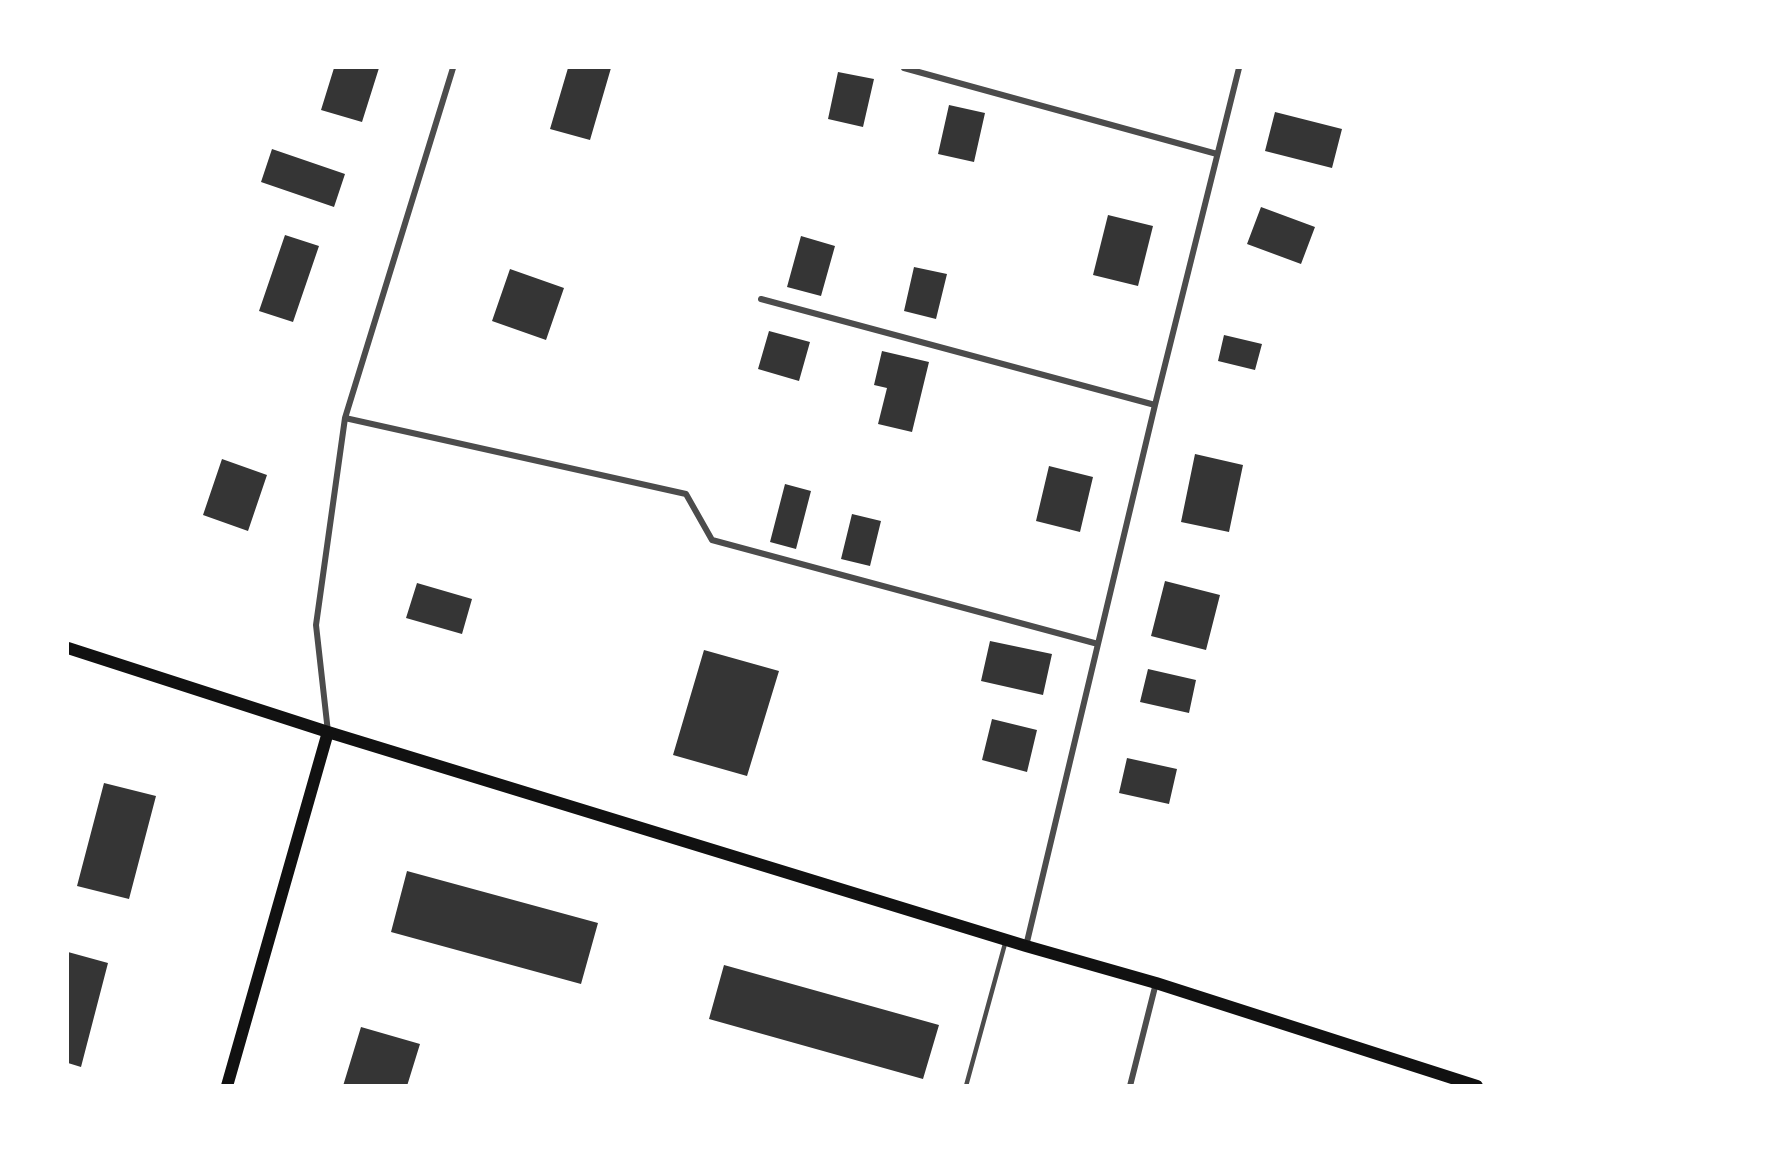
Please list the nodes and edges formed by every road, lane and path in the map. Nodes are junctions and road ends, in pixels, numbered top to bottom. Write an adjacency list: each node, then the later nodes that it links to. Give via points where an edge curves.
1 (453, 68): 7 (street)
2 (904, 68): 4 (street)
3 (1239, 68): 4 (street)
4 (1217, 154): 6 (street)
5 (761, 299): 6 (street)
6 (1155, 405): 8 (street)
7 (345, 418): 8 (street, via 686,494 712,540); 10 (street, via 316,625)
8 (1098, 644): 12 (street)
9 (68, 648): 10 (main road)
10 (328, 732): 11 (main road); 14 (main road)
11 (1006, 939): 12 (main road); 15 (lane)
12 (1026, 946): 13 (main road)
13 (1156, 983): 16 (street); 17 (main road)
14 (227, 1086)
15 (966, 1086)
16 (1130, 1086)
17 (1477, 1086)

